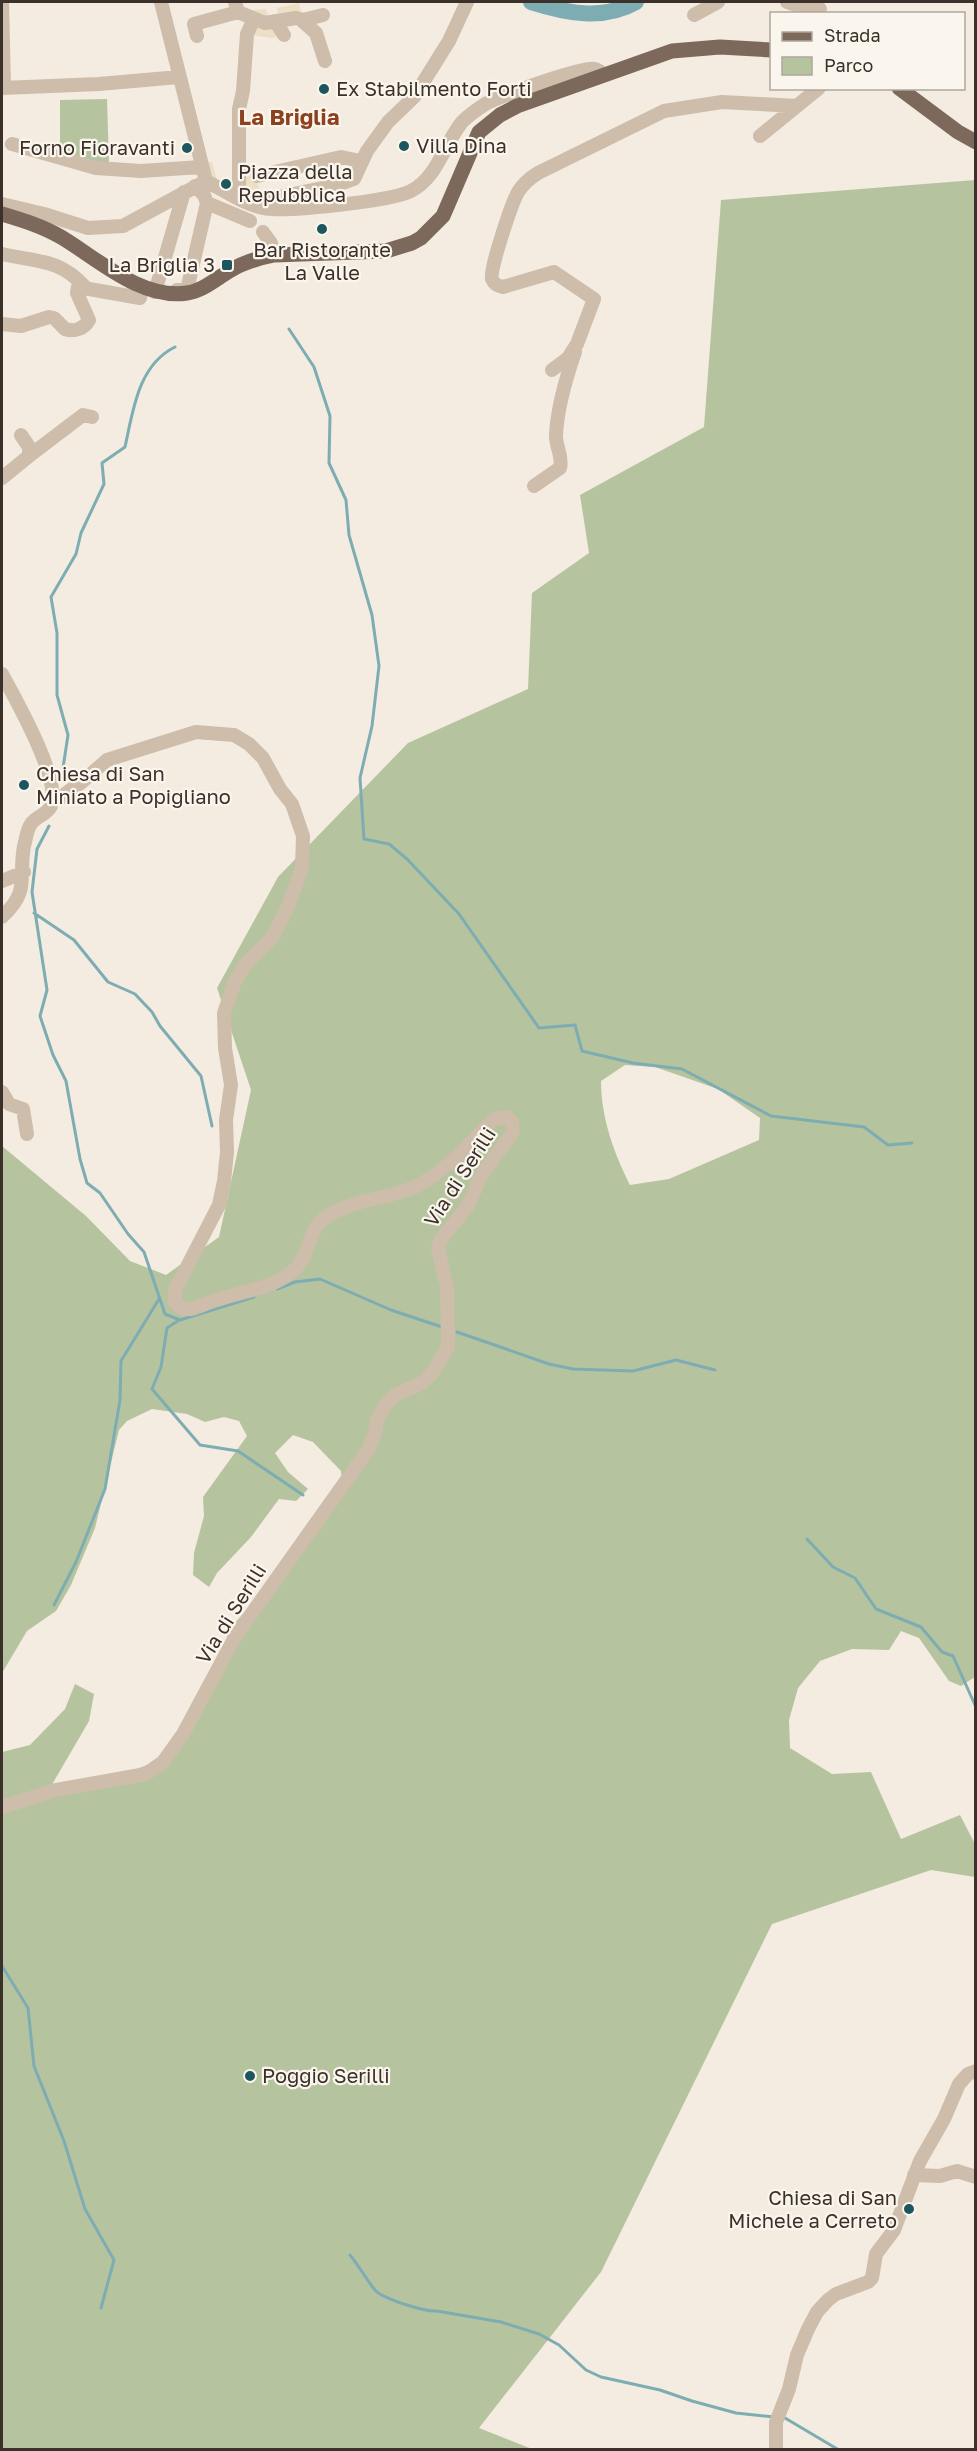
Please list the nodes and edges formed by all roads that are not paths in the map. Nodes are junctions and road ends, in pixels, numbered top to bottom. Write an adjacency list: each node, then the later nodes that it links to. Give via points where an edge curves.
1 (2, 2): 19 (street)
2 (161, 2): 18 (street)
3 (468, 2): 26 (street, via 414,97 388,122)
4 (718, 2): 10 (street)
5 (787, 2): 7 (street)
6 (806, 2): 7 (street)
7 (822, 11)
8 (244, 12): 11 (street, via 265,22); 14 (street, via 194,24); 30 (street, via 247,34 239,109 238,179)
9 (323, 15): 12 (street)
10 (694, 15)
11 (273, 16): 12 (street); 13 (street)
12 (302, 21): 16 (street, via 316,33)
13 (284, 35)
14 (197, 36)
15 (770, 50): 17 (main road, via 684,48)
16 (325, 62)
17 (603, 74): 30 (street, via 596,69 582,70 481,107 462,122 422,184 402,194 279,210); 36 (main road, via 517,106 488,125 474,141 443,216 422,238 386,251)
18 (179, 77): 19 (street); 27 (street)
19 (3, 88)
20 (817, 90): 22 (street)
21 (913, 94): 24 (main road)
22 (797, 106): 23 (street); 41 (street, via 722,102 664,111 529,179 517,194 492,270 493,281 503,286 554,272 591,295 594,299)
23 (760, 136)
24 (975, 142)
25 (12, 144): 27 (street, via 96,168 141,171)
26 (361, 161): 28 (street, via 341,157); 30 (street, via 354,179)
27 (200, 165): 29 (street)
28 (257, 176)
29 (199, 191): 30 (street); 31 (street, via 123,226 88,228); 33 (street); 38 (street); 39 (street)
30 (253, 203)
31 (2, 204)
32 (2, 214): 38 (main road, via 60,236)
33 (250, 221)
34 (263, 232): 36 (street)
35 (2, 254): 37 (street, via 46,261 75,276)
36 (274, 255): 39 (main road, via 233,268)
37 (85, 287): 38 (street, via 140,298); 40 (street, via 76,290 89,316 82,327 65,329 49,317 21,326)
38 (149, 290): 39 (main road)
39 (183, 295)
40 (2, 324)
41 (577, 344): 42 (street, via 568,358); 47 (street, via 556,434 560,468)
42 (552, 370)
43 (92, 417): 45 (street, via 84,415)
44 (21, 435): 45 (street, via 29,447)
45 (29, 456): 46 (street)
46 (2, 478)
47 (534, 486)
48 (3, 681): 49 (street, via 25,716 42,756)
49 (52, 799): 50 (street, via 46,813 29,826); 55 (street, Via di Serilli, via 60,798 107,760 196,732 234,735 264,758 292,804 303,836 302,868 289,904 272,938 235,981 224,1013 231,1085 223,1190 175,1290 178,1307 191,1310 270,1284 297,1267 310,1234 328,1215 426,1181 494,1119 507,1117 513,1132 481,1176 468,1206 441,1239 438,1249 447,1287 448,1347 422,1383 395,1395 384,1407 368,1450 235,1637 183,1734 163,1762 146,1774 56,1790)
50 (24, 872): 51 (street); 52 (street, via 18,898)
51 (2, 881)
52 (2, 917)
53 (2, 1092): 54 (street, via 9,1104 22,1110)
54 (27, 1134)
55 (2, 1807)
56 (975, 2072): 57 (street, via 959,2084)
57 (914, 2175): 58 (street, via 940,2176 957,2171); 59 (street, via 894,2230 876,2254 872,2277 828,2300 808,2329 776,2422)
58 (975, 2177)
59 (776, 2450)

